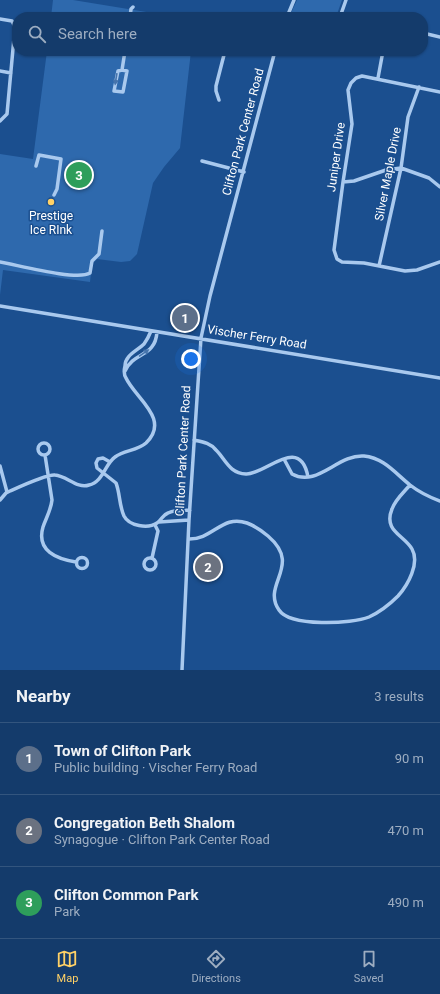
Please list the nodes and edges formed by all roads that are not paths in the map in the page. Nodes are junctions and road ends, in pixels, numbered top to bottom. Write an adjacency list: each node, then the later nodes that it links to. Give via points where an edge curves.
1 (294, 0): 5 (street)
2 (346, 0): 6 (street)
3 (133, 7): 4 (street)
4 (131, 12)
5 (289, 12)
6 (342, 12)
7 (0, 19): 8 (street)
8 (12, 21)
9 (428, 34): 10 (street)
10 (440, 37)
11 (12, 56): 18 (street)
12 (124, 56): 16 (street)
13 (224, 56): 22 (street, via 216,86)
14 (274, 56): 27 (street, Clifton Park Center Road)
15 (382, 56): 19 (street)
16 (122, 70): 16 (street, one-way to 16, via 118,71 114,91 123,92 126,71)
17 (0, 71): 18 (street)
18 (11, 73): 23 (street, via 7,114)
19 (378, 78): 20 (street, Juniper Drive); 28 (street, Juniper Drive, via 356,78 348,90 352,124)
20 (419, 87): 21 (street, Juniper Drive); 26 (street, Silver Maple Drive, via 408,117)
21 (440, 92)
22 (219, 100)
23 (1, 120)
24 (202, 161): 27 (street)
25 (36, 166): 30 (street, via 39,155 61,159)
26 (401, 168): 28 (street); 29 (street, via 429,178); 34 (street, Silver Maple Drive)
27 (244, 172): 38 (street, Clifton Park Center Road)
28 (343, 182): 34 (street, Juniper Drive, via 334,250 337,259 342,262)
29 (440, 187)
30 (54, 195)
31 (102, 231): 32 (street, via 99,254 92,261 90,273 85,275 39,270)
32 (0, 262)
33 (440, 262): 34 (street, via 405,272)
34 (379, 266)
35 (0, 306): 36 (street, Vischer Ferry Road)
36 (151, 331): 37 (street, Vischer Ferry Road); 39 (street, via 145,342 126,360)
37 (157, 332): 38 (street, Vischer Ferry Road); 39 (street, one-way to 37, via 131,361 154,345)
38 (201, 338): 40 (street, Vischer Ferry Road); 41 (street, Clifton Park Center Road)
39 (125, 372): 44 (street, via 126,379 152,413 154,428 144,445 117,456)
40 (440, 378)
41 (194, 440): 43 (street, via 212,446 229,467 240,473 258,472); 53 (street, Clifton Park Center Road)
42 (45, 455): 47 (street)
43 (284, 459): 48 (street, via 292,474); 48 (street, via 298,460)
44 (110, 462): 46 (street); 46 (street, via 100,458 96,461 97,468)
45 (0, 466): 50 (street)
46 (104, 472): 47 (street, via 97,482 86,486 55,474); 56 (street, via 116,483 121,507 127,520 141,526)
47 (49, 476): 50 (street); 59 (street, via 52,500 41,533 43,545 57,558)
48 (308, 477): 49 (street, via 347,460 364,456 382,461)
49 (410, 485): 52 (street); 57 (street, via 394,505 390,518 396,534 414,553 414,567 405,586 386,607 360,620 334,624 284,616 275,603 274,595 281,573 282,555 272,540 248,523 226,523 205,536)
50 (7, 492): 51 (street)
51 (0, 500)
52 (440, 501)
53 (190, 510): 54 (street, Clifton Park Center Road); 55 (street, via 168,513)
54 (189, 520): 55 (street); 57 (street, Clifton Park Center Road)
55 (159, 522): 56 (street)
56 (155, 525): 58 (street, via 158,531)
57 (188, 539): 60 (street, Clifton Park Center Road)
58 (152, 558)
59 (76, 562)
60 (182, 670)

